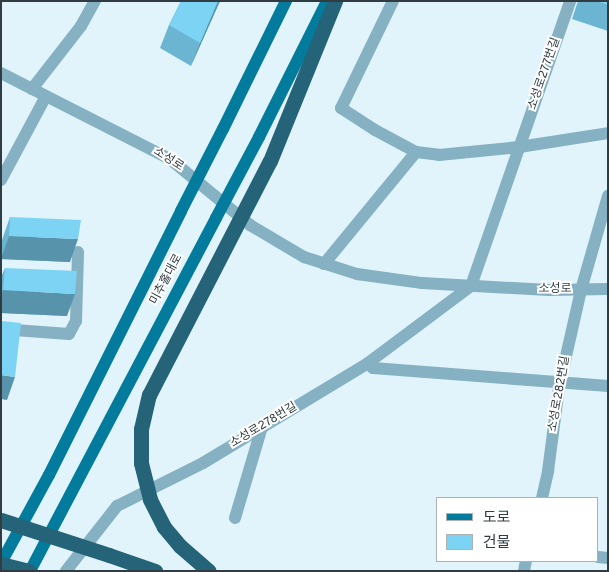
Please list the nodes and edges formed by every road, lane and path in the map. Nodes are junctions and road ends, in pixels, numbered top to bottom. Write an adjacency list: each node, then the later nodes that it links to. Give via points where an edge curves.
1 (95, 1): 8 (street, via 81,26)
2 (286, 1): 28 (main road, 미추홀대로, bridge, via 53,466)
3 (327, 1): 29 (main road, 미추홀대로, bridge, via 259,137)
4 (335, 1): 32 (highway, bridge, via 270,161 149,395 141,429 141,463 150,499 164,526 180,546)
5 (393, 1): 12 (street, via 341,108)
6 (570, 1): 11 (street, 소성로277번길)
7 (1, 73): 8 (street, 소성로)
8 (32, 88): 9 (street, 소성로)
9 (46, 96): 13 (street); 16 (street, 소성로, via 170,159 250,225)
10 (608, 133): 11 (street)
11 (519, 147): 12 (street, via 439,155); 17 (street, 소성로277번길)
12 (416, 152): 16 (street)
13 (3, 174)
14 (608, 196): 19 (street, 소성로282번길)
15 (78, 252): 20 (street, via 76,321 69,334)
16 (324, 264): 17 (street, 소성로, via 357,274)
17 (471, 286): 19 (street, 소성로); 21 (street, 소성로278번길)
18 (608, 289): 19 (street, 소성로)
19 (580, 290): 22 (street, 소성로282번길)
20 (1, 329)
21 (368, 363): 22 (street, via 373,368); 24 (street, 소성로278번길)
22 (560, 382): 23 (street); 25 (street, 소성로282번길)
23 (608, 386)
24 (262, 427): 26 (street); 30 (street, 소성로278번길, via 203,463 117,506)
25 (542, 497)
26 (235, 518)
27 (1, 520): 31 (highway, bridge)
28 (1, 563): 29 (highway)
29 (30, 571)
30 (66, 571)
31 (155, 571)
32 (209, 571)

